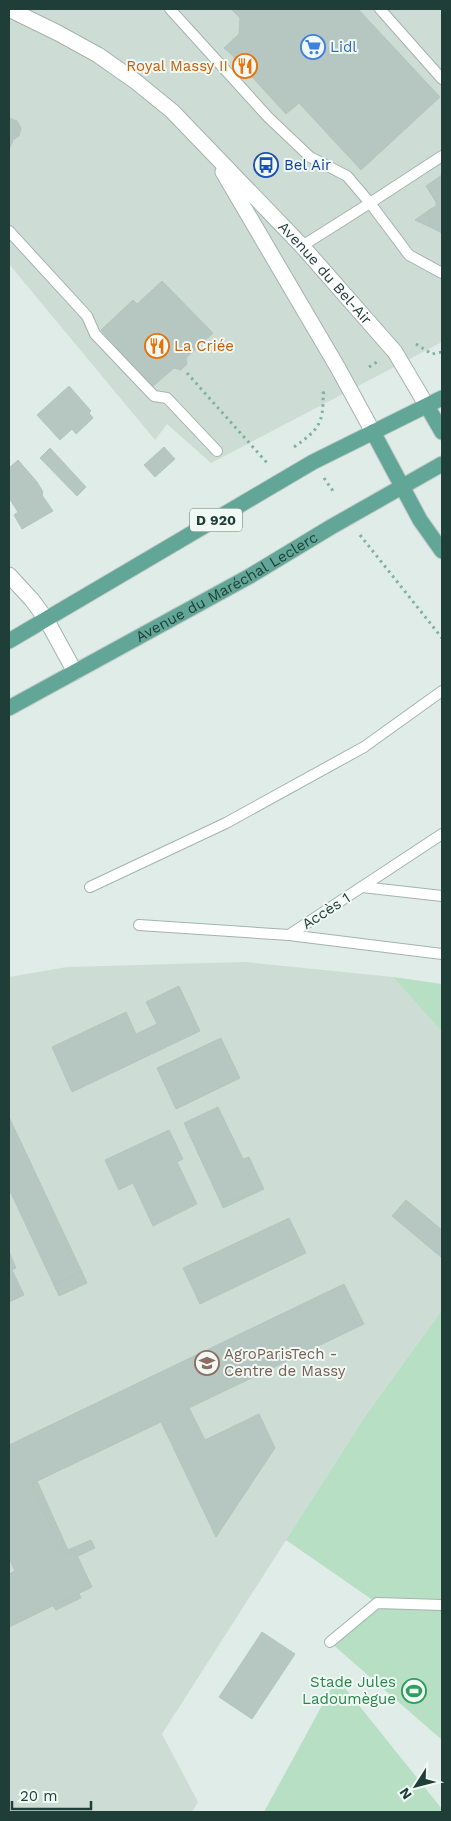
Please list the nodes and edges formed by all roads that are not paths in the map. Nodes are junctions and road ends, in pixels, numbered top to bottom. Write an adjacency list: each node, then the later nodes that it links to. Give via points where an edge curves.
1 (170, 9): 7 (lane, via 268,117 310,157 347,176)
2 (380, 9): 4 (lane)
3 (9, 10): 5 (street, Avenue du Bel-Air, via 98,55 135,81 172,111)
4 (442, 79)
5 (210, 152): 9 (street, Avenue du Bel-Air); 13 (street, Avenue du Bel-Air)
6 (442, 156): 7 (lane)
7 (370, 203): 9 (lane); 10 (lane, via 409,255)
8 (9, 231): 15 (lane, via 87,316 95,334 154,396 167,398)
9 (302, 246): 12 (street, Avenue du Bel-Air, via 395,352)
10 (442, 272)
11 (442, 398): 12 (main road)
12 (427, 406): 13 (main road, D 920); 14 (main road)
13 (373, 432): 17 (main road); 20 (main road, D 920, via 314,462)
14 (442, 432)
15 (217, 450)
16 (442, 464): 17 (main road, Avenue du Maréchal Leclerc)
17 (402, 487): 18 (main road); 22 (main road, Avenue du Maréchal Leclerc, via 250,576)
18 (442, 551)
19 (9, 574): 20 (street)
20 (46, 619): 21 (main road, D 920); 22 (street)
21 (9, 641)
22 (75, 672): 24 (main road, Avenue du Maréchal Leclerc)
23 (442, 691): 26 (lane, via 364,747 226,823)
24 (9, 708)
25 (442, 834): 27 (lane, Accès 1)
26 (90, 887)
27 (362, 887): 28 (lane); 30 (lane, Accès 1)
28 (442, 896)
29 (139, 925): 30 (lane)
30 (289, 935): 31 (lane, Accès 1)
31 (442, 954)
32 (442, 1605): 33 (lane, via 377,1603)
33 (330, 1642)

